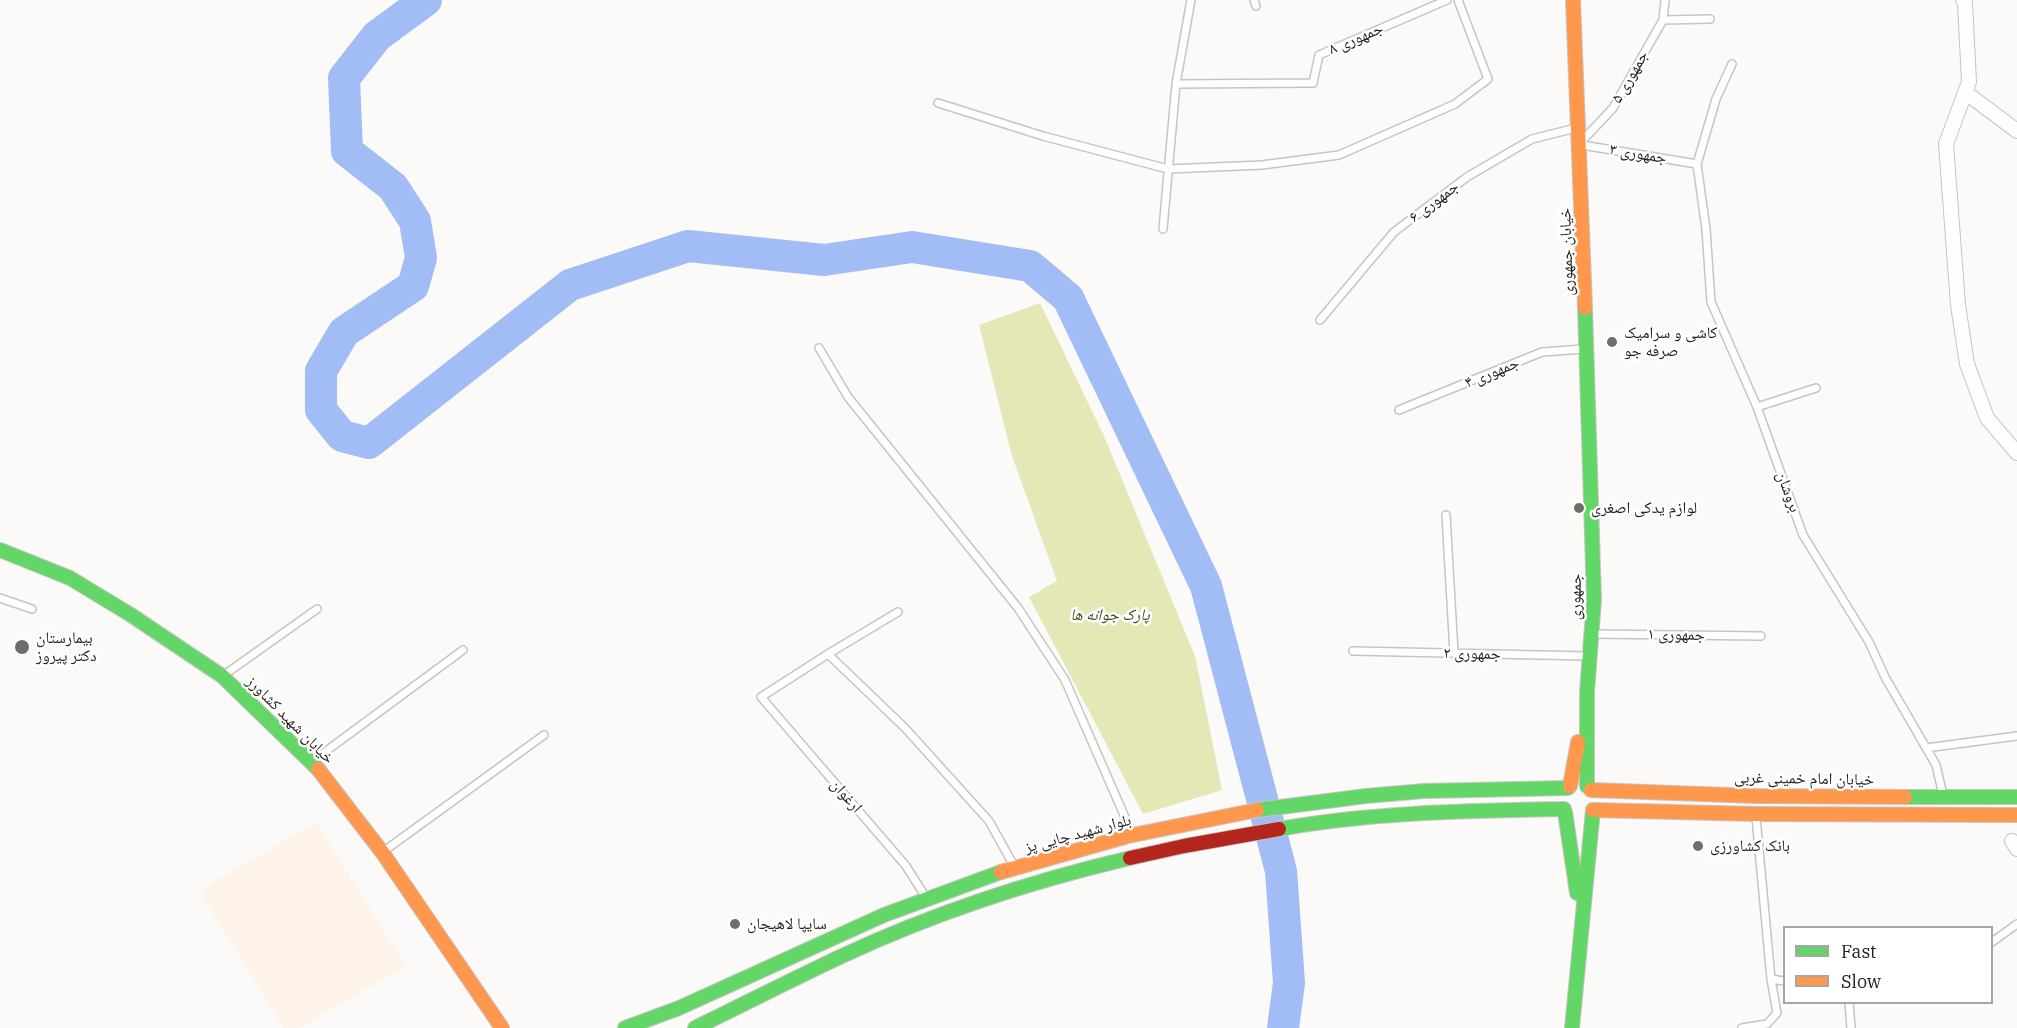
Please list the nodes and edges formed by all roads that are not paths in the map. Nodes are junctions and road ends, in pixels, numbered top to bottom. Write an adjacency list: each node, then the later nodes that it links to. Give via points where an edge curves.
1 (1191, 0): 10 (lane)
2 (1447, 0): 10 (lane, جمهوری ۸, via 1319,55 1313,83)
3 (1458, 0): 17 (lane, via 1488,79 1455,104 1340,155 1262,165)
4 (1573, 0): 13 (main road, خیابان جمهوری)
5 (1665, 0): 8 (lane, جمهوری ۵)
6 (1969, 1): 11 (street, via 1969,82)
7 (1710, 19): 8 (lane)
8 (1663, 20): 15 (lane, جمهوری ۵, via 1613,108)
9 (1732, 64): 16 (lane, via 1716,99)
10 (1176, 84): 17 (lane)
11 (1965, 92): 14 (street); 25 (street, via 1946,144 1958,305 1967,364 1987,418)
12 (938, 103): 17 (lane)
13 (1578, 127): 15 (main road, خیابان جمهوری); 19 (lane, جمهوری ۶, via 1532,139 1467,177 1394,232)
14 (2017, 131)
15 (1579, 144): 16 (lane, جمهوری ۳); 21 (main road, خیابان جمهوری)
16 (1698, 164): 23 (lane, بروشان, via 1711,302)
17 (1168, 169): 18 (lane)
18 (1163, 229)
19 (1320, 320)
20 (819, 348): 56 (lane, via 848,398 1018,608 1065,680)
21 (1587, 349): 24 (lane, جمهوری ۴, via 1542,352); 26 (main road, خیابان جمهوری)
22 (1816, 387): 23 (lane)
23 (1757, 407): 44 (lane, بروشان, via 1803,535 1869,642)
24 (1400, 410)
25 (2017, 453)
26 (1591, 502): 33 (main road, جمهوری)
27 (1446, 515): 37 (lane)
28 (0, 550): 40 (main road, خیابان شهید کشاورز, via 70,578)
29 (0, 598): 30 (lane)
30 (32, 609)
31 (317, 609): 40 (lane)
32 (898, 612): 38 (lane)
33 (1592, 634): 34 (lane, جمهوری ۱); 39 (main road, جمهوری)
34 (1761, 636)
35 (463, 650): 45 (lane)
36 (1353, 651): 37 (lane, جمهوری ۲)
37 (1454, 653): 39 (lane, جمهوری ۲)
38 (828, 654): 58 (lane, via 905,728 989,821); 59 (lane, ارغوان, via 761,697 906,866)
39 (1590, 656): 41 (main road, جمهوری)
40 (222, 676): 45 (main road, خیابان شهید کشاورز)
41 (1587, 692): 46 (main road, جمهوری); 47 (main road, جمهوری)
42 (544, 735): 57 (lane)
43 (2017, 736): 44 (lane)
44 (1926, 748): 49 (lane, بروشان, via 1936,765)
45 (312, 761): 57 (main road, خیابان شهید کشاورز)
46 (1569, 787): 47 (main road, via 1577,784); 52 (main road, via 1562,797); 56 (main road, بلوار شهید چایی پز, via 1425,791 1304,803)
47 (1589, 788): 48 (main road, خیابان امام خمینی غربی); 51 (main road, via 1595,800)
48 (1756, 796): 49 (main road, خیابان امام خمینی غربی); 53 (lane)
49 (1943, 797): 50 (main road, خیابان امام خمینی غربی); 54 (main road)
50 (2017, 797)
51 (1593, 810): 52 (main road, via 1580,818); 53 (main road); 61 (main road)
52 (1565, 811): 61 (main road); 68 (main road, via 1426,812 1307,824 1079,870 964,906 844,955)
53 (1756, 814): 54 (main road); 63 (lane)
54 (1943, 815): 55 (main road)
55 (2017, 815)
56 (1133, 836): 58 (main road, بلوار شهید چایی پز)
57 (382, 852): 66 (main road, خیابان شهید کشاورز)
58 (1015, 868): 59 (main road, بلوار شهید چایی پز)
59 (927, 898): 67 (main road, بلوار شهید چایی پز, via 835,935 661,1017)
60 (2017, 924): 62 (lane)
61 (1582, 926): 69 (main road)
62 (1993, 941)
63 (1771, 980): 64 (lane); 70 (lane, via 1777,1013 1767,1024)
64 (1783, 981)
65 (1849, 1004): 71 (lane)
66 (502, 1028)
67 (625, 1028)
68 (696, 1028)
69 (1572, 1028)
70 (1742, 1028)
71 (1851, 1028)

